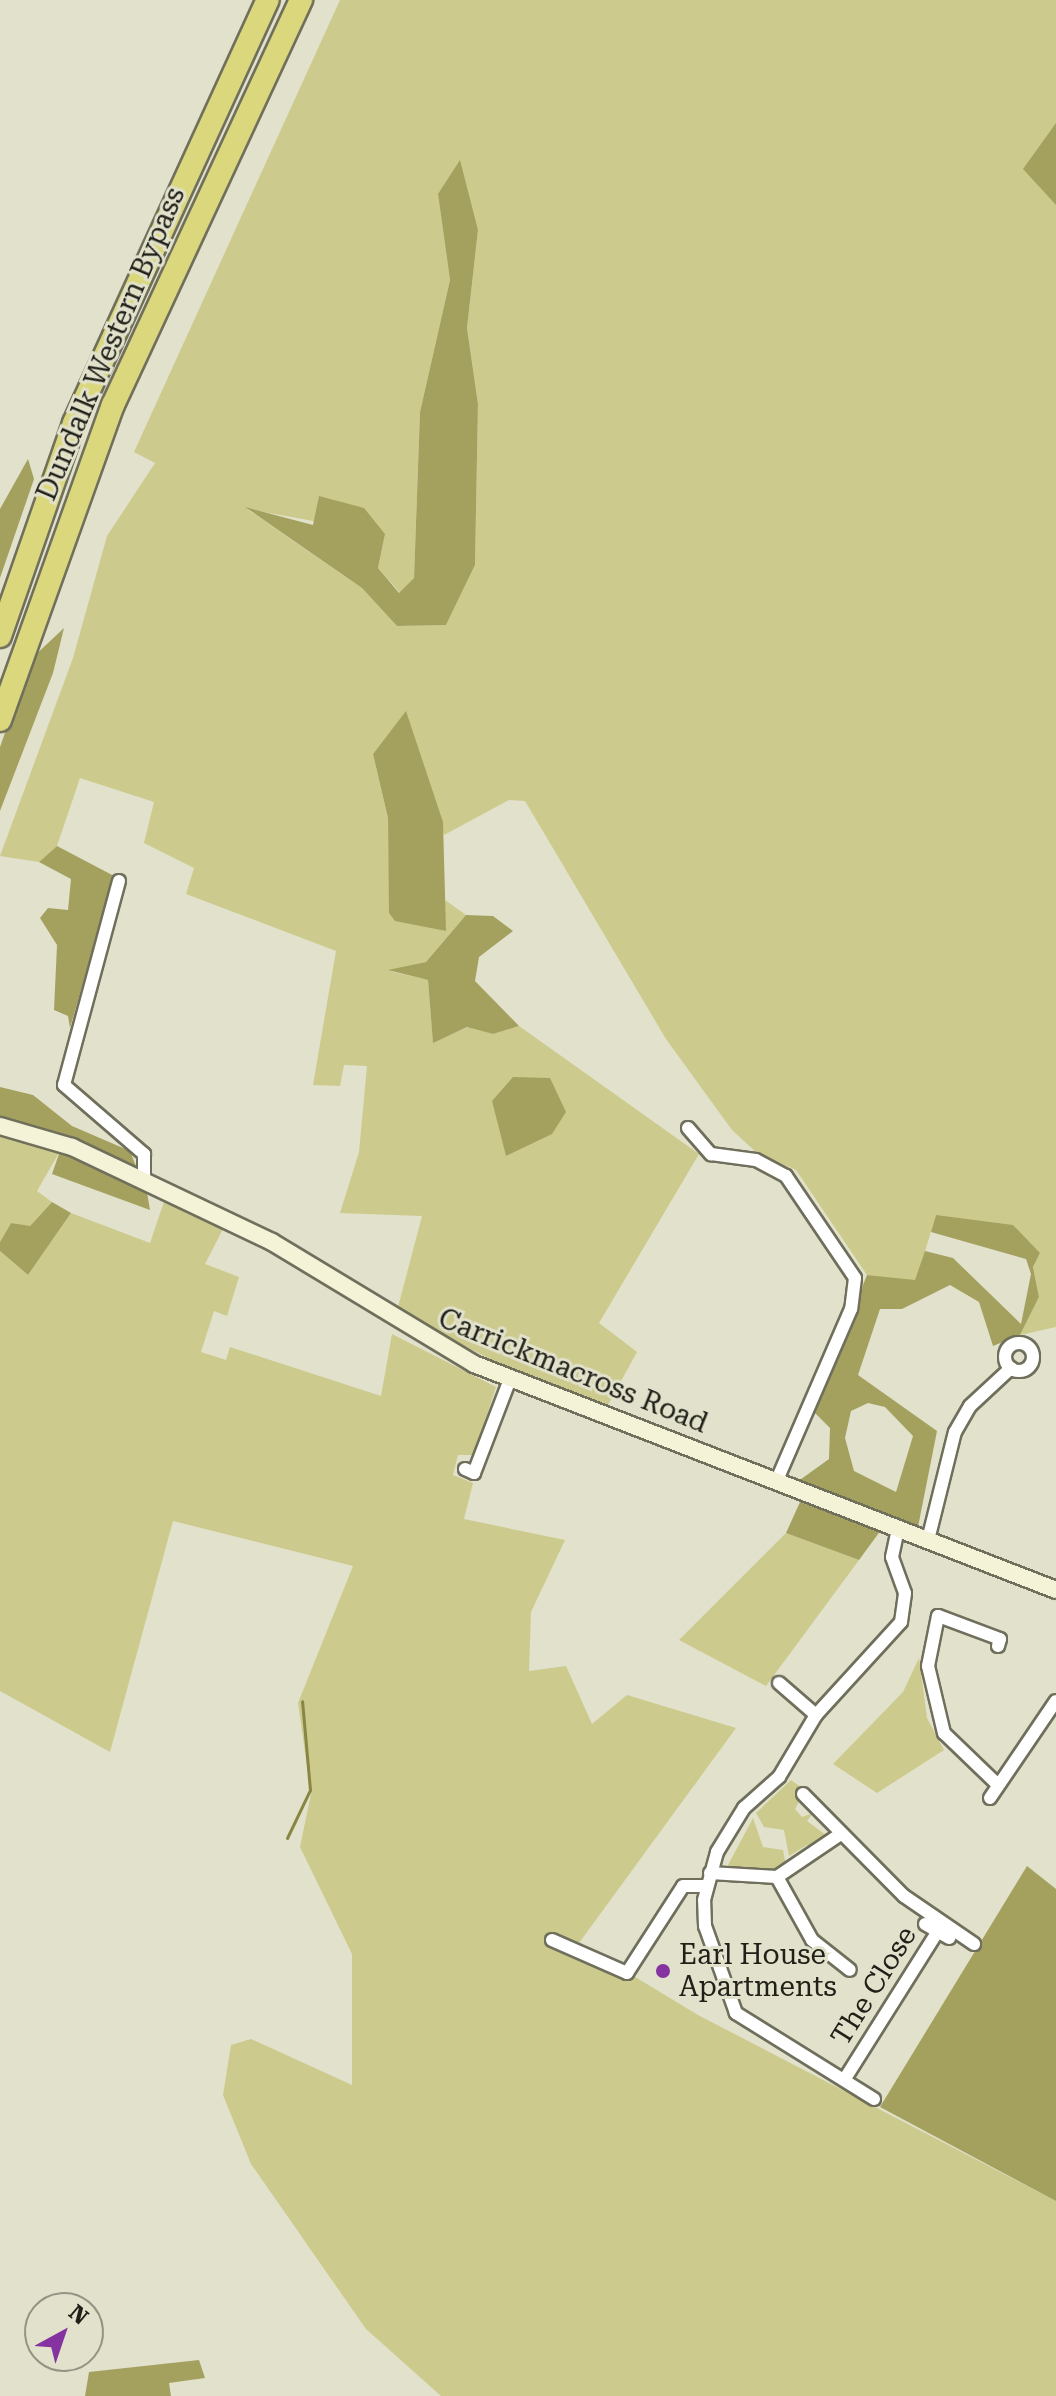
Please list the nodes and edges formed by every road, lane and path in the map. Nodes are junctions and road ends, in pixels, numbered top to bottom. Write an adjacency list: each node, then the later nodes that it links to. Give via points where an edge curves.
1 (268, 0): 3 (highway, Dundalk Western Bypass, via 74,423)
2 (301, 0): 4 (highway, Dundalk Western Bypass, via 113,405)
3 (0, 636)
4 (0, 720)
5 (119, 881): 8 (street, via 64,1085 144,1154)
6 (0, 1126): 8 (main road, Carrickmacross Road)
7 (688, 1128): 12 (street, via 711,1154 748,1157 786,1176 855,1278 851,1309)
8 (144, 1179): 10 (main road, Carrickmacross Road, via 295,1254 418,1335)
9 (1011, 1368): 14 (street, via 970,1406 955,1432)
10 (510, 1379): 11 (street, via 474,1473); 12 (main road, Carrickmacross Road)
11 (465, 1469)
12 (776, 1482): 13 (main road, Carrickmacross Road)
13 (898, 1529): 14 (main road, Carrickmacross Road); 19 (street, via 892,1557 905,1593 901,1622)
14 (928, 1540): 15 (main road, Carrickmacross Road)
15 (1056, 1590)
16 (998, 1646): 20 (street, via 1000,1639 938,1616 928,1666 944,1733)
17 (779, 1683): 19 (street)
18 (1056, 1701): 20 (street)
19 (816, 1715): 24 (street, via 779,1777 737,1819)
20 (998, 1785): 21 (street)
21 (990, 1798)
22 (799, 1812): 23 (street, via 806,1798)
23 (839, 1835): 25 (street); 29 (street, via 904,1896)
24 (710, 1873): 25 (street); 26 (street)
25 (777, 1877): 30 (street, via 812,1940)
26 (706, 1886): 28 (street, via 683,1886 627,1973); 31 (street, via 705,1926 736,2013)
27 (925, 1924): 31 (street, The Close, via 943,1934)
28 (552, 1940)
29 (968, 1945)
30 (850, 1970)
31 (846, 2077): 32 (street, The Close)
32 (874, 2099)

